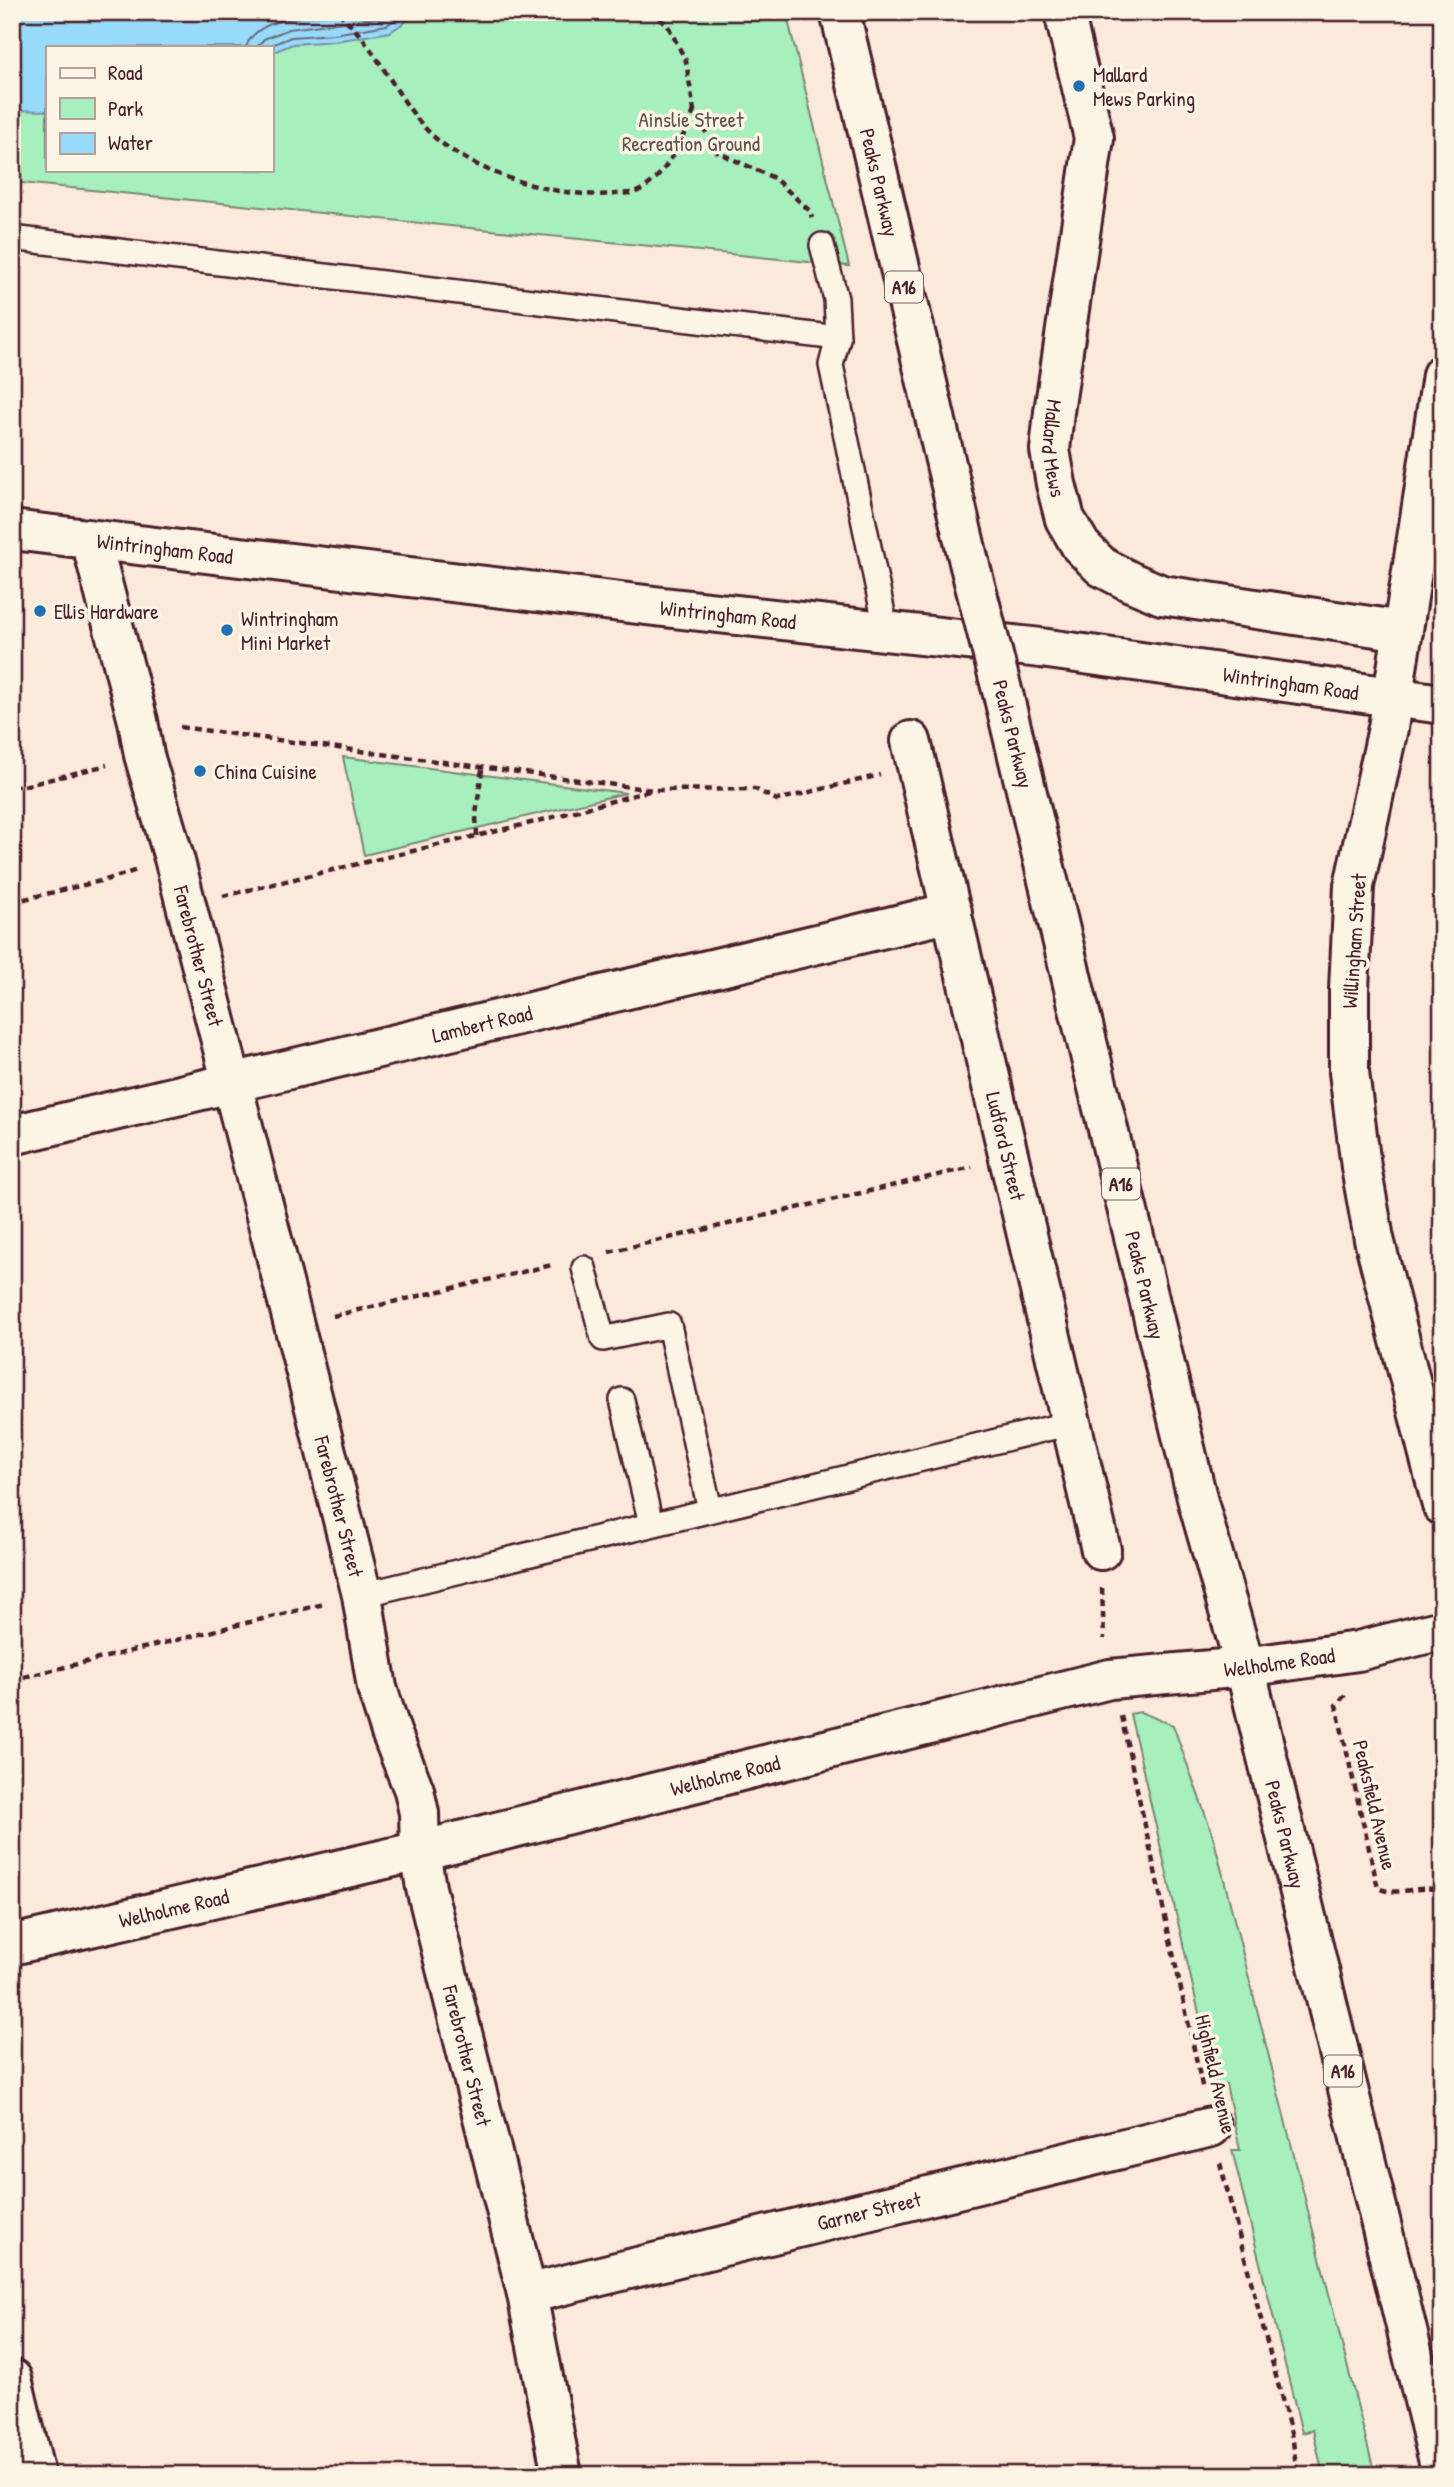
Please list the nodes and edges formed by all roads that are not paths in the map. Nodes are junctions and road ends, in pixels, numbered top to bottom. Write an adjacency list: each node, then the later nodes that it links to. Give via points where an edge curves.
1 (840, 12): 26 (main road, Peaks Parkway / A16, bridge, via 1198,1502)
2 (1064, 12): 9 (main road, Mallard Mews, via 1094,138 1050,450 1065,519 1081,546 1102,567 1162,594)
3 (12, 238): 5 (lane)
4 (822, 245): 5 (lane, via 836,299)
5 (838, 338): 10 (lane, via 831,365)
6 (1442, 374): 9 (main road, Willingham Street)
7 (12, 530): 8 (main road, Wintringham Road)
8 (91, 540): 10 (main road, Wintringham Road); 15 (main road, Farebrother Street)
9 (1403, 631): 11 (main road, Willingham Street)
10 (887, 633): 11 (main road, Wintringham Road, via 1041,648)
11 (1393, 696): 12 (main road, Wintringham Road); 20 (main road, Willingham Street, via 1354,886 1349,1072 1374,1240)
12 (1442, 704)
13 (914, 753): 14 (main road, Ludford Street)
14 (952, 912): 15 (main road, Lambert Road); 19 (main road, Ludford Street)
15 (230, 1083): 16 (main road, Lambert Road); 24 (main road, Farebrother Street)
16 (12, 1135)
17 (574, 1265): 21 (lane, via 603,1339 668,1325)
18 (622, 1400): 22 (lane)
19 (1071, 1423): 21 (lane); 23 (main road, Ludford Street)
20 (1442, 1505)
21 (710, 1510): 22 (lane)
22 (651, 1524): 24 (lane)
23 (1101, 1550)
24 (362, 1595): 27 (main road, Farebrother Street, via 377,1688 414,1790)
25 (1442, 1630): 26 (main road, Welholme Road, via 1358,1651)
26 (1245, 1667): 27 (main road, Welholme Road, via 1110,1679); 32 (main road, Peaks Parkway / A16)
27 (419, 1852): 28 (main road, Welholme Road); 30 (main road, Farebrother Street)
28 (12, 1945)
29 (1211, 2127): 30 (main road, Garner Street)
30 (527, 2294): 34 (main road, Farebrother Street)
31 (12, 2379): 33 (main road)
32 (1442, 2474)
33 (35, 2475)
34 (562, 2475)

